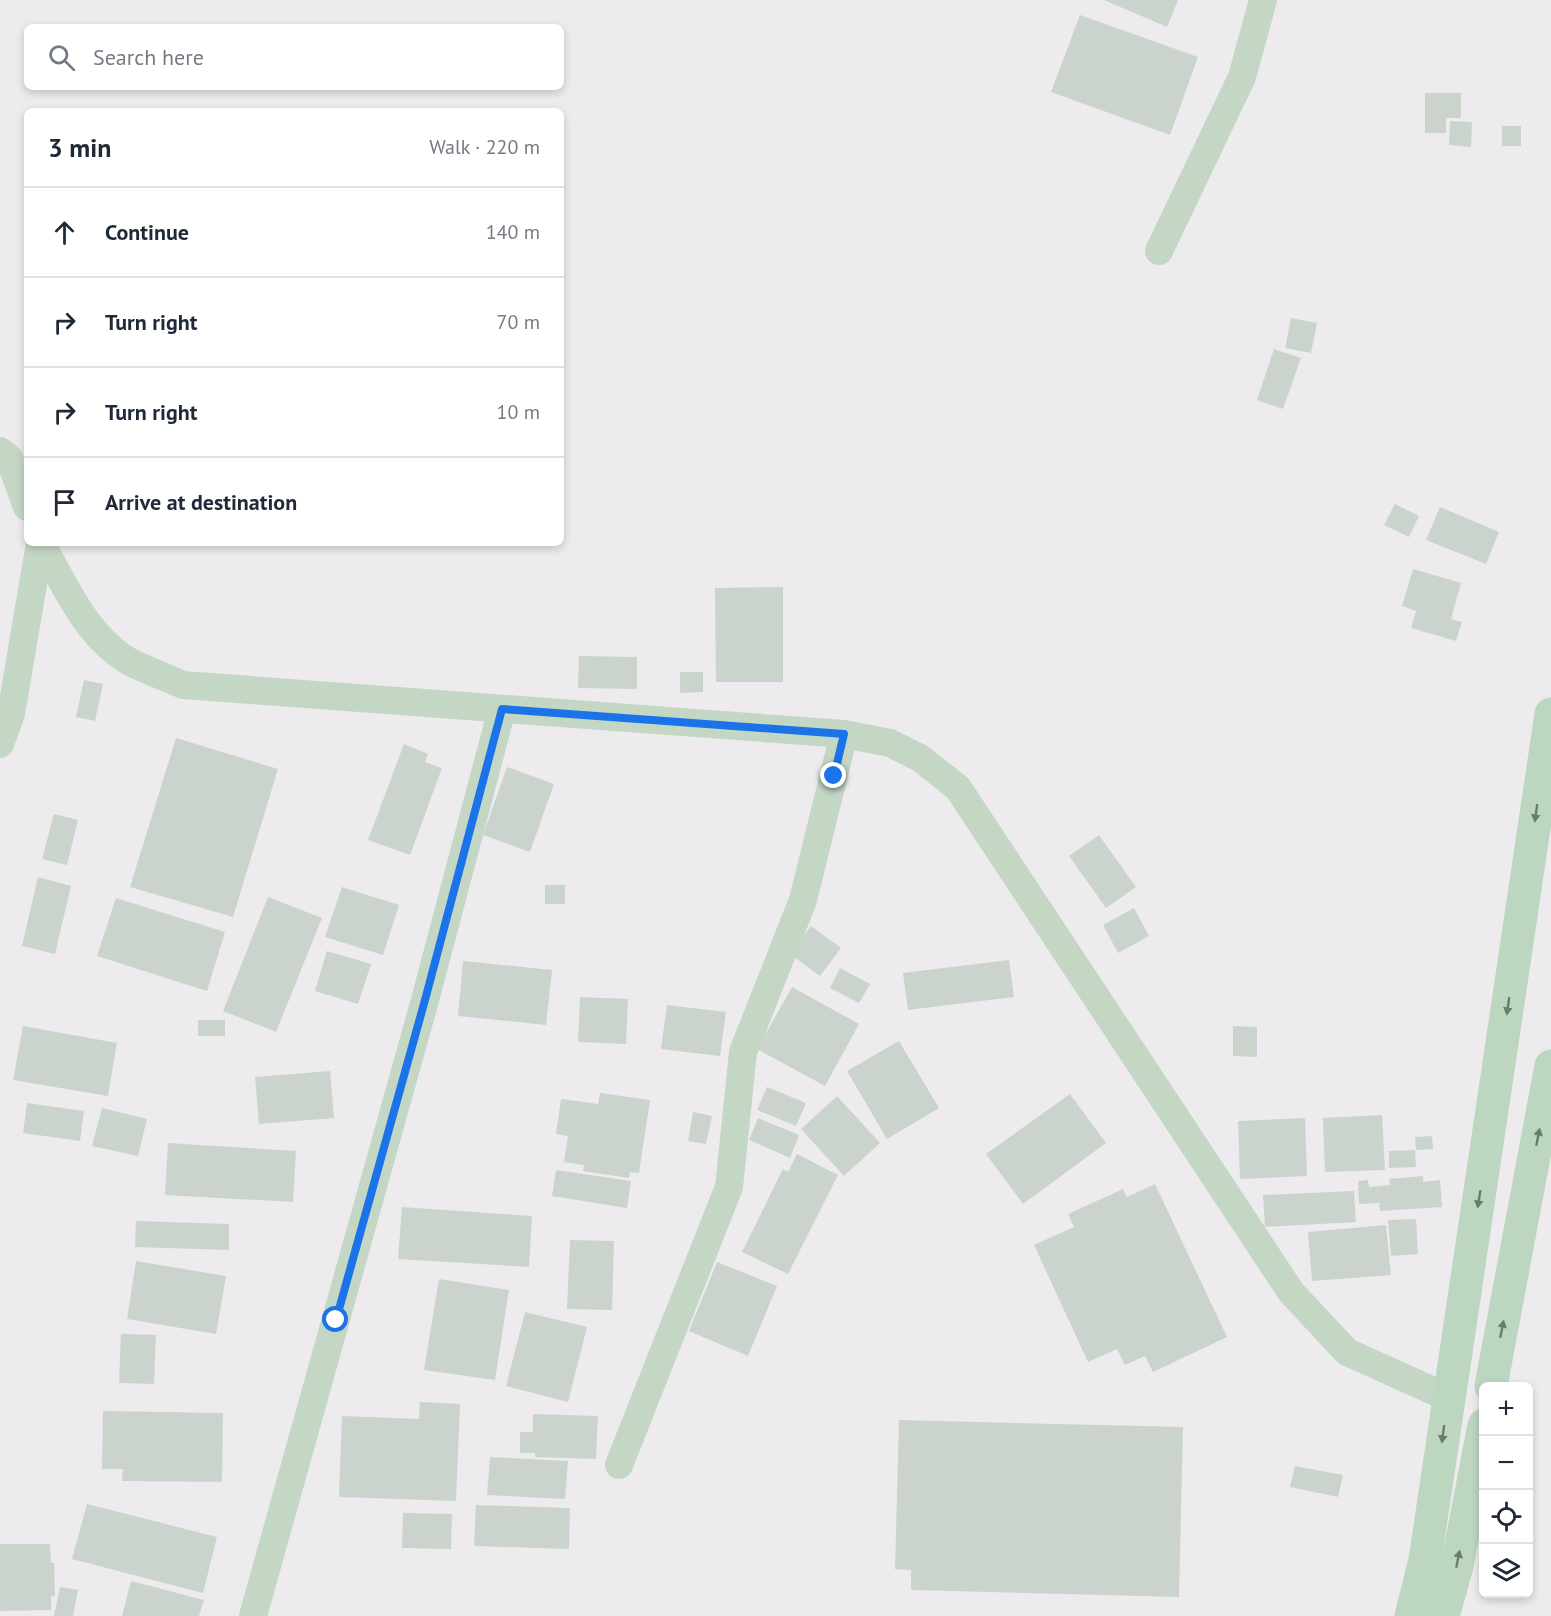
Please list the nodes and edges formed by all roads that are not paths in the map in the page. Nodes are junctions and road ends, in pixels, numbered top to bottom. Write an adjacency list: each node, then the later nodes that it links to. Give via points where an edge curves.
1 (1263, 0): 2 (street, via 1242,77)
2 (1159, 251)
3 (0, 451): 4 (street, via 9,458)
4 (24, 499)
5 (39, 546): 10 (street, via 11,714)
6 (42, 546): 7 (street, via 81,614 102,640 131,662 183,685)
7 (502, 709): 9 (street); 16 (street)
8 (1551, 714): 13 (main road, one-way to 13)
9 (844, 734): 13 (street, via 890,743 920,758 958,788 1291,1292 1347,1352); 15 (street, via 803,900 743,1052 729,1187)
10 (0, 744)
11 (1551, 1066): 12 (main road, one-way to 11)
12 (1492, 1382)
13 (1449, 1398): 17 (main road, one-way to 17, via 1425,1560)
14 (1482, 1436): 18 (main road, one-way to 14, via 1457,1566)
15 (619, 1465)
16 (253, 1616)
17 (1411, 1616)
18 (1443, 1616)

